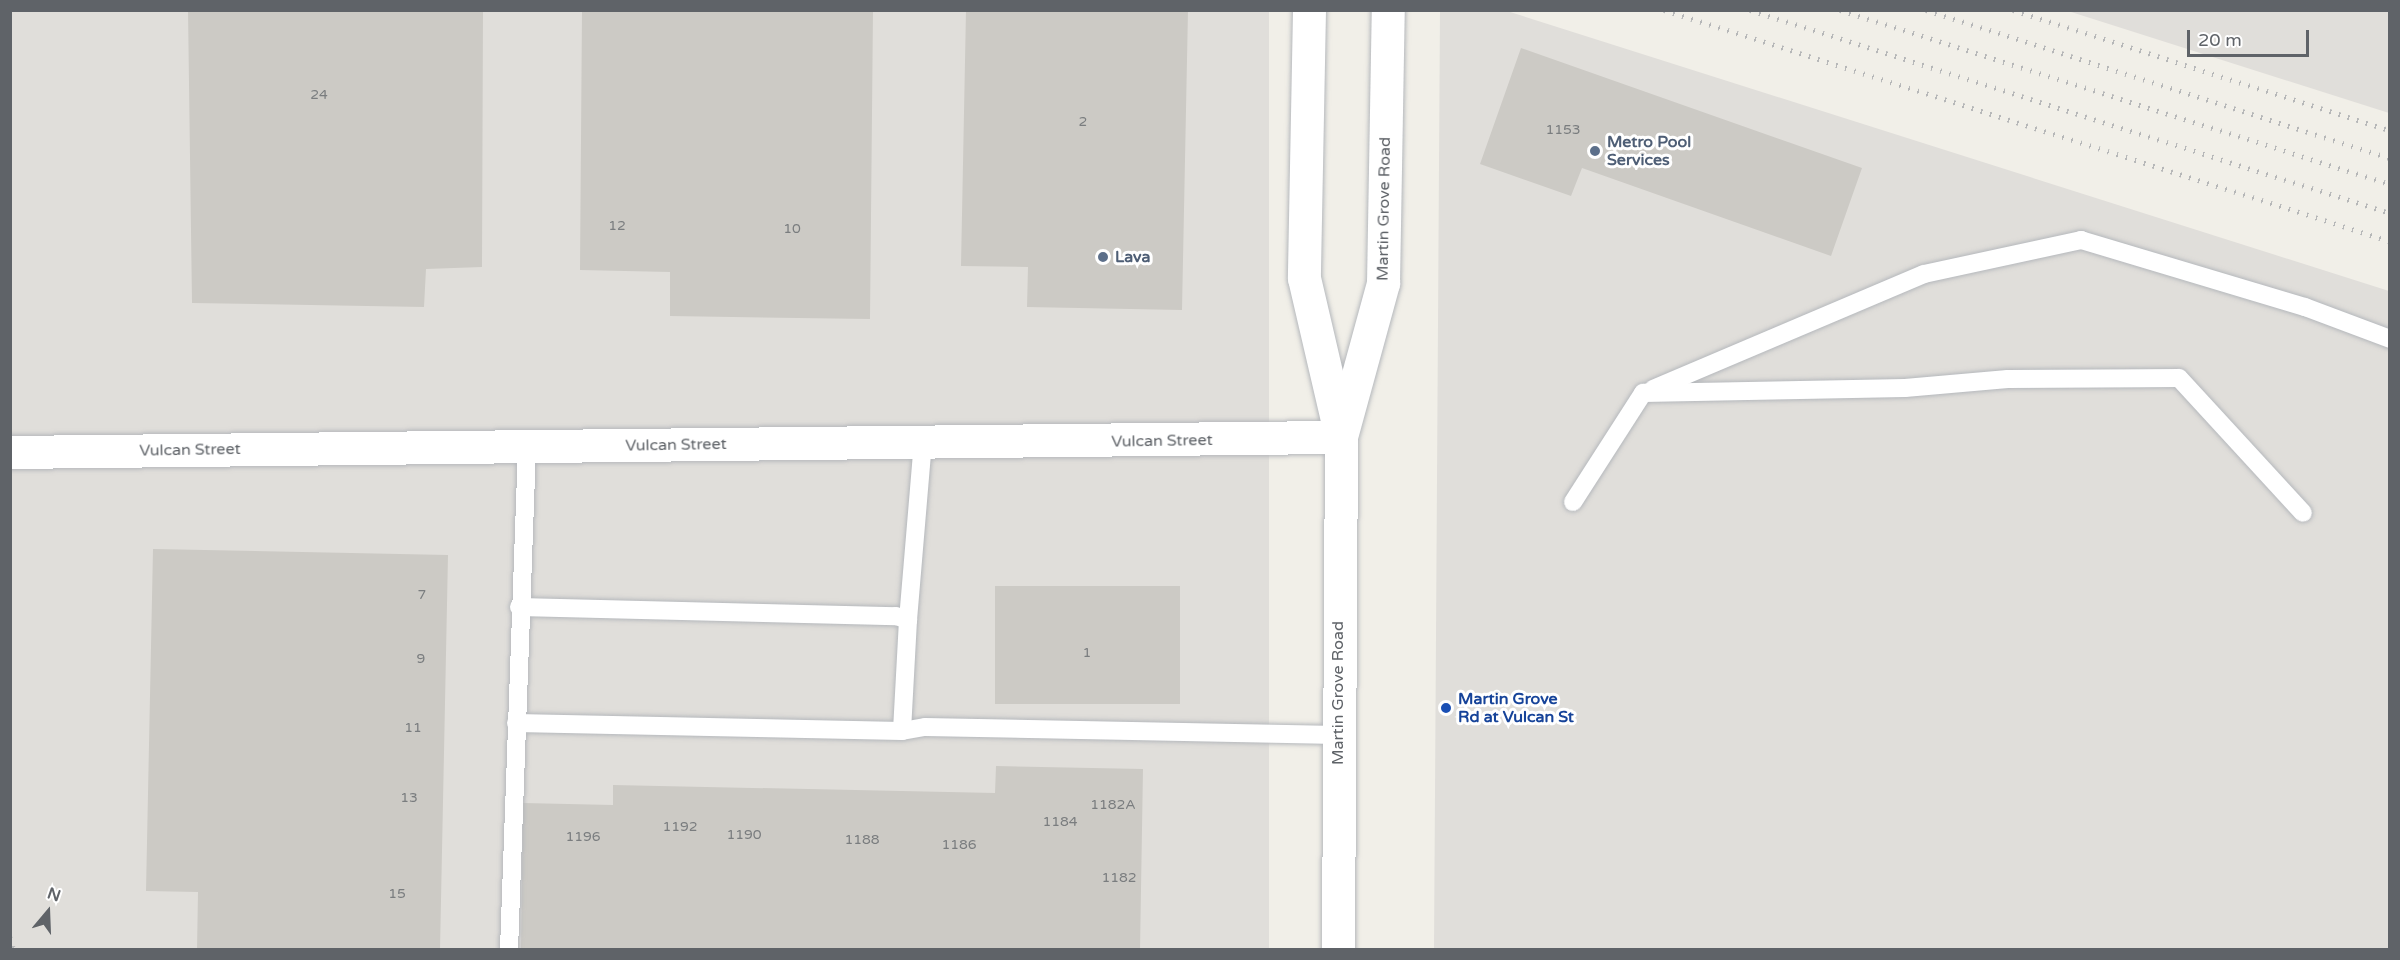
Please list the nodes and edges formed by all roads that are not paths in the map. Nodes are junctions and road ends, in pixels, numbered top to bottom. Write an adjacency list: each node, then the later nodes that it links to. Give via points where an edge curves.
1 (1309, 10): 5 (main road, Martin Grove Road, via 1304,278)
2 (1388, 10): 5 (main road, Martin Grove Road, via 1383,283)
3 (2390, 339): 4 (lane, via 2305,307 2082,240 1924,274)
4 (1643, 393): 9 (lane); 10 (lane, via 1905,388 2008,379 2179,378)
5 (1341, 437): 6 (main road, Vulcan Street); 15 (main road, Martin Grove Road)
6 (923, 443): 7 (main road, Vulcan Street); 12 (lane)
7 (527, 447): 8 (main road, Vulcan Street); 11 (lane)
8 (10, 453)
9 (1573, 502)
10 (2303, 513)
11 (519, 607): 12 (lane, via 896,616); 13 (lane)
12 (908, 620): 14 (lane)
13 (516, 723): 14 (lane); 16 (lane)
14 (902, 731): 15 (lane, via 925,727)
15 (1338, 735): 17 (main road, Martin Grove Road)
16 (509, 950)
17 (1338, 950)

